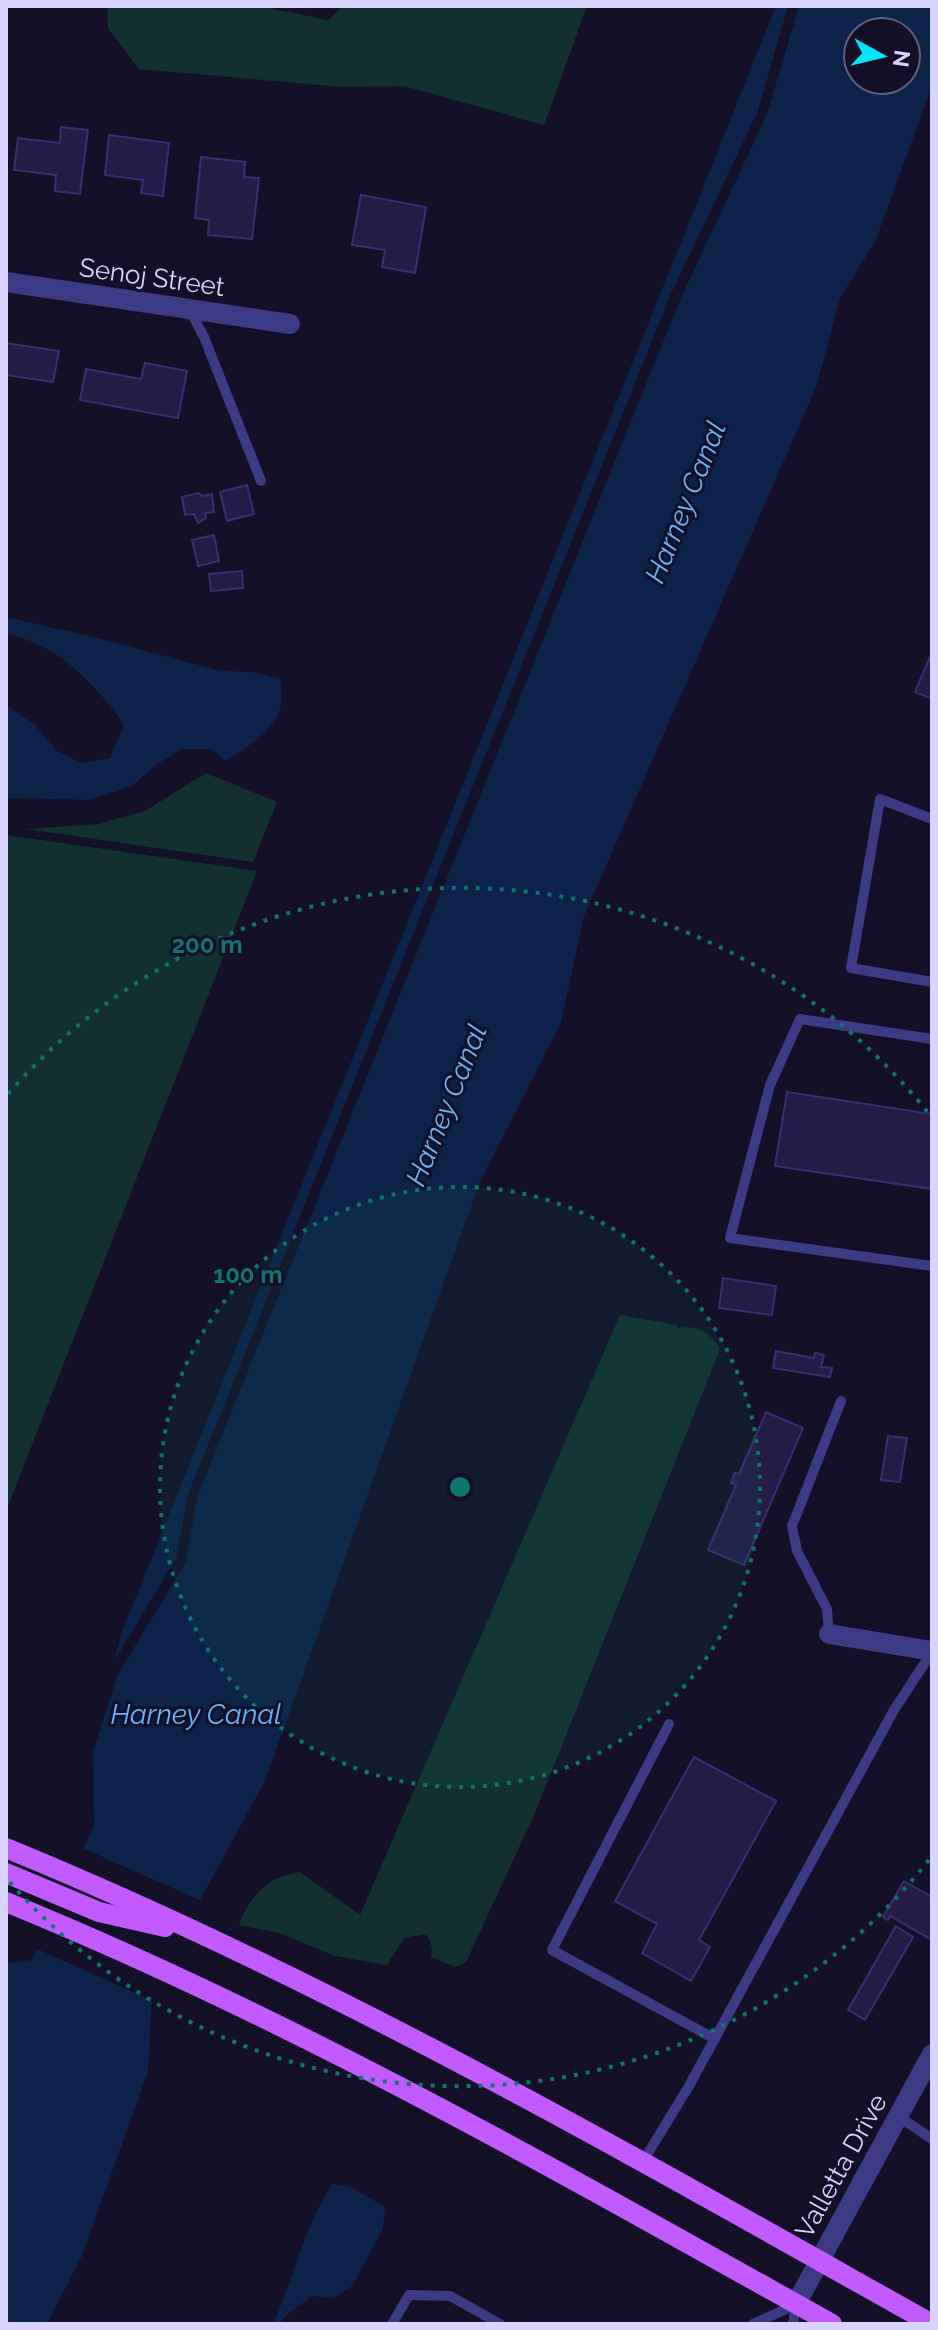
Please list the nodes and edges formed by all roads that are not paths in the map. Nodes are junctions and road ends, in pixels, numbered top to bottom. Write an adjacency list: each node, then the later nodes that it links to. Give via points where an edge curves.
1 (6, 282): 2 (street, Senoj Street)
2 (190, 309): 3 (street, Senoj Street); 4 (lane)
3 (290, 324)
4 (261, 481)
5 (932, 819): 6 (lane, via 880,799 851,968)
6 (932, 982)
7 (932, 1039): 8 (lane, via 800,1019 770,1085 730,1238)
8 (932, 1266)
9 (841, 1401): 10 (lane, via 792,1526 797,1551 827,1609)
10 (829, 1634): 11 (street)
11 (932, 1652): 17 (lane, via 894,1710)
12 (669, 1724): 17 (lane, via 552,1950)
13 (6, 1848): 16 (main road)
14 (6, 1873): 16 (main road, via 99,1912)
15 (12, 1904): 23 (main road, via 191,1982 353,2061)
16 (212, 1938): 21 (main road)
17 (715, 2039): 21 (lane)
18 (932, 2054): 19 (street, Valletta Drive)
19 (898, 2116): 20 (lane); 22 (street, Valletta Drive)
20 (932, 2139)
21 (642, 2163): 22 (main road)
22 (819, 2261): 23 (street, Valletta Drive); 28 (main road)
23 (795, 2314): 26 (lane); 27 (main road)
24 (392, 2324): 25 (lane, via 409,2295 450,2296)
25 (500, 2324)
26 (753, 2324)
27 (832, 2324)
28 (932, 2324)

